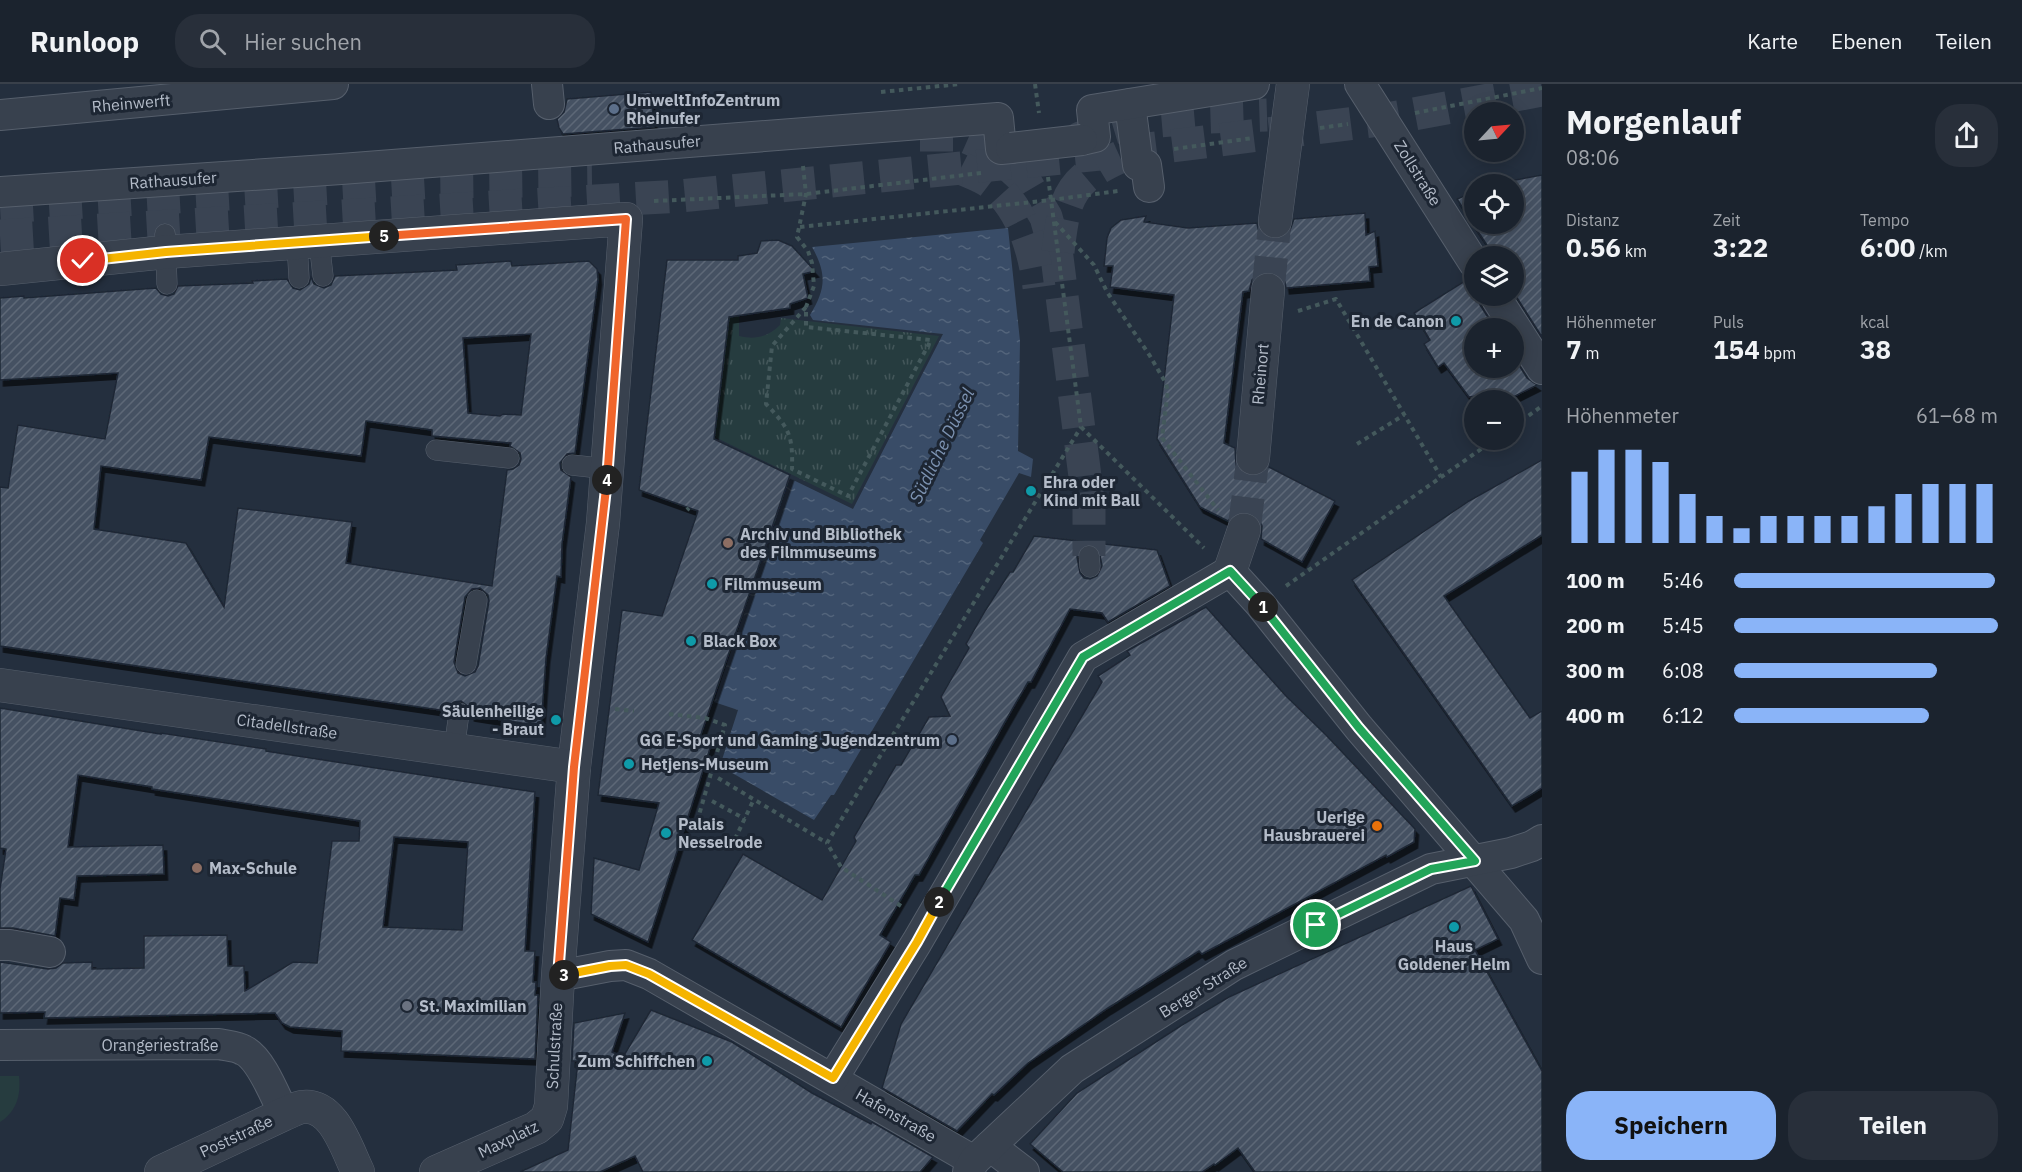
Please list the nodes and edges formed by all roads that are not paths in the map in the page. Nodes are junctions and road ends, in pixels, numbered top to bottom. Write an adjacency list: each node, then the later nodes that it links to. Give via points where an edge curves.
1 (333, 84): 6 (street, Rheinwerft)
2 (1254, 84): 5 (street, Rathausufer)
3 (1293, 84): 9 (street)
4 (1360, 84): 12 (street, Zollstraße)
5 (1130, 104): 7 (street, via 1138,165 1146,165); 8 (street, Rathausufer, bridge, via 1092,110 1095,137 1001,149 998,118 551,147)
6 (0, 115)
7 (1149, 187)
8 (0, 192)
9 (1275, 221)
10 (308, 242): 11 (street); 14 (lane); 15 (lane); 24 (street, Schulstraße, via 637,210)
11 (165, 243): 13 (street); 16 (lane)
12 (1464, 247)
13 (0, 269)
14 (323, 276)
15 (299, 278)
16 (167, 284)
17 (1268, 290): 22 (street, Rheinort)
18 (1501, 306): 19 (street)
19 (1542, 369)
20 (436, 450): 21 (lane)
21 (509, 458)
22 (1253, 458)
23 (572, 465): 24 (lane)
24 (608, 469): 32 (street, Schulstraße)
25 (1235, 522): 26 (street)
26 (1230, 571): 34 (street); 40 (street, via 1083,657)
27 (477, 600): 28 (lane)
28 (466, 664)
29 (0, 686): 31 (street, Citadellstraße)
30 (459, 713): 31 (lane)
31 (454, 750): 32 (street, Citadellstraße)
32 (574, 767): 38 (street, Schulstraße)
33 (1542, 840): 34 (street, Berger Straße, via 1511,853)
34 (1475, 861): 37 (street, via 1524,920); 43 (street, Berger Straße, via 1431,869 1234,965 1072,1069)
35 (0, 945): 36 (street)
36 (50, 952)
37 (1542, 959)
38 (558, 976): 40 (street, Hafenstraße, via 626,965 649,974); 42 (street, Schulstraße)
39 (0, 1045): 41 (street, Orangeriestraße, via 219,1044 240,1048)
40 (833, 1078): 43 (street, Hafenstraße)
41 (298, 1111): 44 (street, Poststraße); 45 (street, via 327,1115)
42 (547, 1119): 46 (street, Maxplatz, via 536,1128)
43 (977, 1160): 47 (street, Hafenstraße)
44 (163, 1172)
45 (358, 1172)
46 (436, 1172)
47 (1024, 1172)

